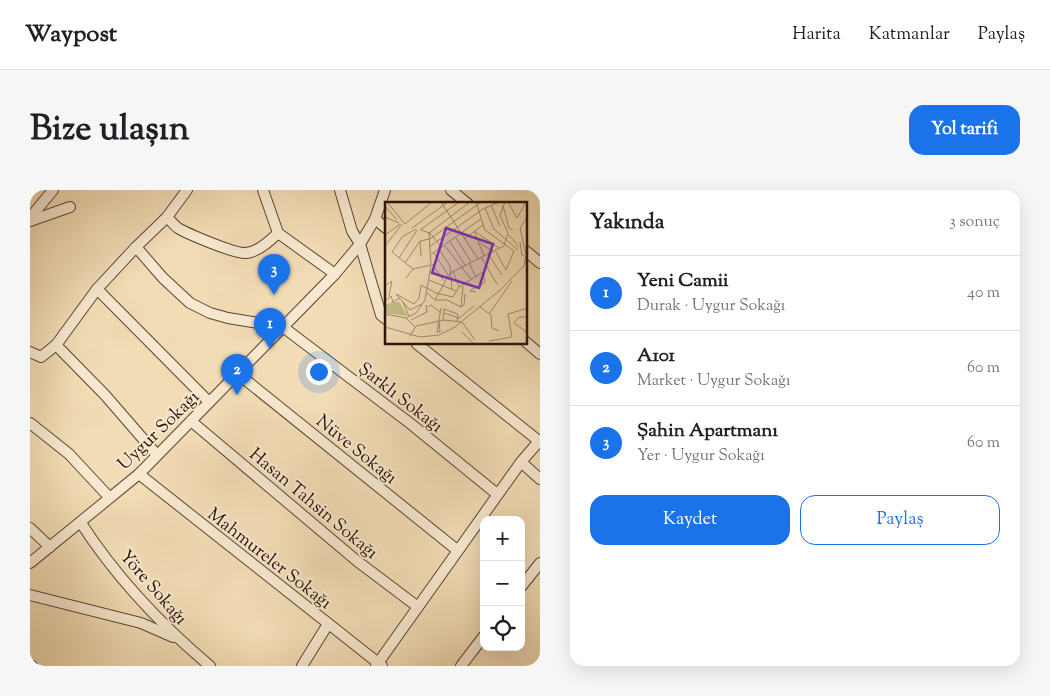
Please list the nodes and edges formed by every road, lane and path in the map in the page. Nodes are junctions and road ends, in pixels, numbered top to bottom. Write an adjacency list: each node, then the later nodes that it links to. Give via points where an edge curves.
1 (53, 190): 11 (street)
2 (187, 190): 9 (street)
3 (263, 190): 13 (street)
4 (340, 190): 14 (street, via 352,231)
5 (385, 190): 10 (street, Uygur Sokağı)
6 (451, 190): 7 (street)
7 (466, 202)
8 (70, 207): 11 (street)
9 (167, 217): 13 (street, via 188,233 247,253 263,246); 15 (street)
10 (375, 219): 12 (street); 14 (street, Uygur Sokağı)
11 (30, 220)
12 (385, 227)
13 (278, 232): 18 (street)
14 (360, 244): 18 (street, Uygur Sokağı); 20 (street, via 381,315)
15 (136, 247): 19 (street); 21 (street, via 190,303 228,318)
16 (528, 253): 17 (street)
17 (540, 262)
18 (335, 274): 21 (street, Uygur Sokağı)
19 (97, 289): 23 (street); 28 (street)
20 (385, 318)
21 (283, 327): 27 (street, Uygur Sokağı); 36 (street, Şarklı Sokağı)
22 (528, 344): 26 (street)
23 (56, 345): 25 (street, via 41,357); 32 (street)
24 (418, 345): 31 (street)
25 (30, 352)
26 (540, 354)
27 (237, 373): 28 (street, Uygur Sokağı); 41 (street, Nüve Sokağı)
28 (209, 402): 29 (street, Uygur Sokağı)
29 (191, 421): 32 (street, Uygur Sokağı); 46 (street, Hasan Tahsin Sokağı, via 357,561)
30 (30, 424): 37 (street, via 69,454)
31 (540, 440): 33 (street)
32 (157, 455): 34 (street, Uygur Sokağı)
33 (520, 462): 35 (street); 36 (street)
34 (139, 474): 37 (street, Uygur Sokağı); 47 (street, Mahmureler Sokağı)
35 (540, 479)
36 (497, 494): 41 (street)
37 (109, 497): 38 (street, Uygur Sokağı)
38 (81, 523): 40 (street, Uygur Sokağı); 48 (street, Yöre Sokağı, via 136,595)
39 (30, 528): 40 (street)
40 (50, 547): 42 (street, Uygur Sokağı)
41 (458, 550): 46 (street)
42 (30, 563)
43 (540, 563): 44 (street)
44 (525, 582)
45 (30, 595): 48 (street, via 141,623)
46 (418, 607): 50 (street)
47 (328, 624): 50 (street, Mahmureler Sokağı); 52 (street)
48 (178, 639): 51 (street, Yöre Sokağı)
49 (480, 641): 53 (street)
50 (379, 665)
51 (210, 666)
52 (302, 666)
53 (461, 666)

